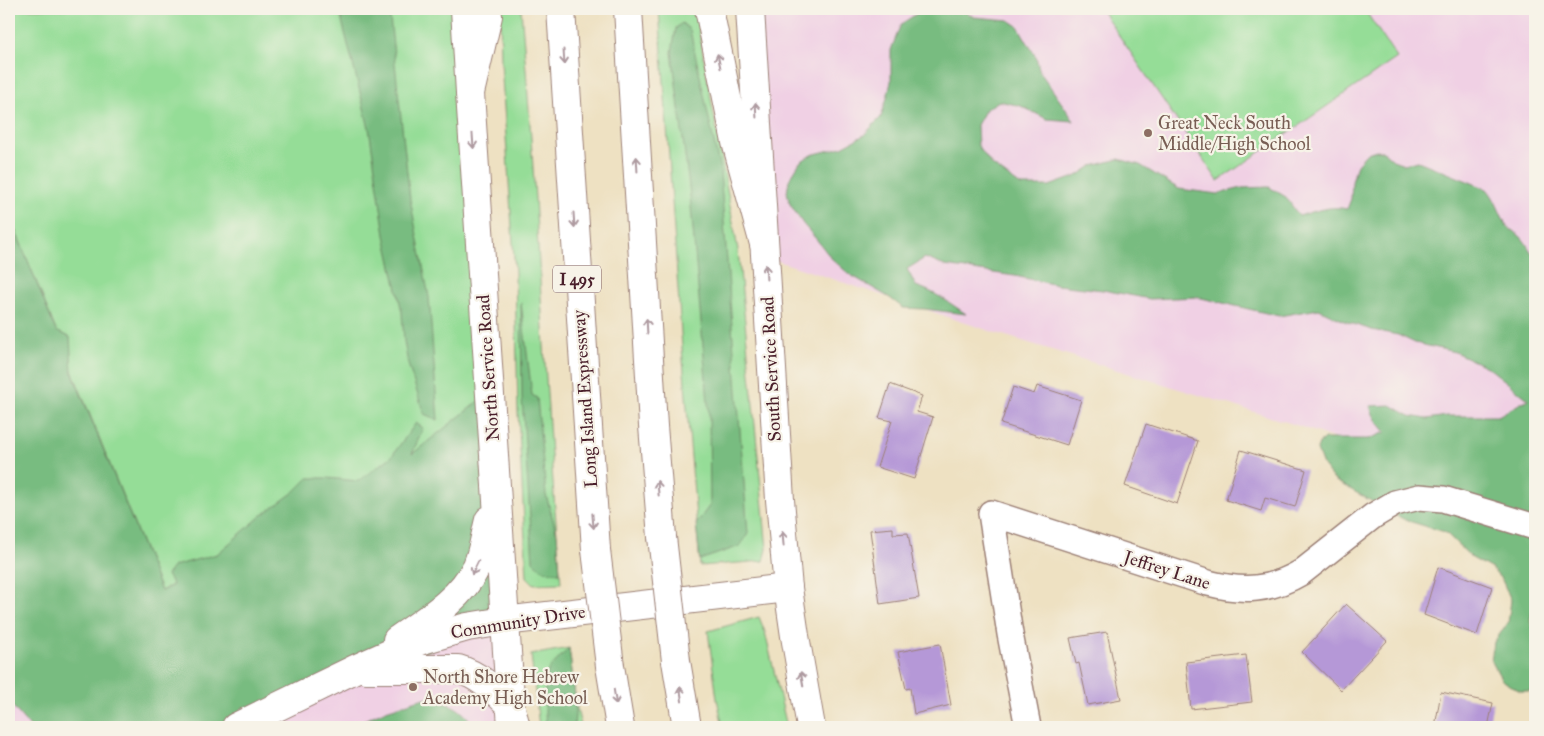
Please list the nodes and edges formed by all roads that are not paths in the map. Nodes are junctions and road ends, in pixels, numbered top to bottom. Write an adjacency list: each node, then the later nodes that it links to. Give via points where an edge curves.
1 (465, 9): 7 (main road, North Service Road)
2 (487, 9): 7 (main road)
3 (561, 9): 16 (main road, Long Island Expressway / I 495, one-way to 16, bridge, via 596,550)
4 (628, 9): 17 (main road, one-way to 4, bridge, via 662,537)
5 (709, 9): 8 (main road, one-way to 5, via 736,142)
6 (750, 9): 8 (main road, South Service Road, one-way to 6)
7 (470, 93): 9 (main road, North Service Road, one-way to 9)
8 (764, 244): 11 (main road, South Service Road, one-way to 8, via 776,462)
9 (496, 487): 12 (main road, North Service Road); 13 (main road, one-way to 13, via 482,552 465,584 440,610)
10 (1535, 527): 19 (street, Jeffrey Lane, via 1442,499 1407,499 1373,516 1292,578 1252,589 1208,583 992,513)
11 (788, 588): 12 (main road, Community Drive); 18 (main road, South Service Road, one-way to 11)
12 (504, 621): 13 (main road, Community Drive, via 467,627 422,640); 14 (main road, North Service Road)
13 (355, 669): 14 (main road, via 458,669 468,672 479,678); 15 (main road, Community Drive)
14 (512, 720)
15 (236, 727)
16 (620, 727)
17 (687, 727)
18 (811, 727)
19 (1028, 727)

